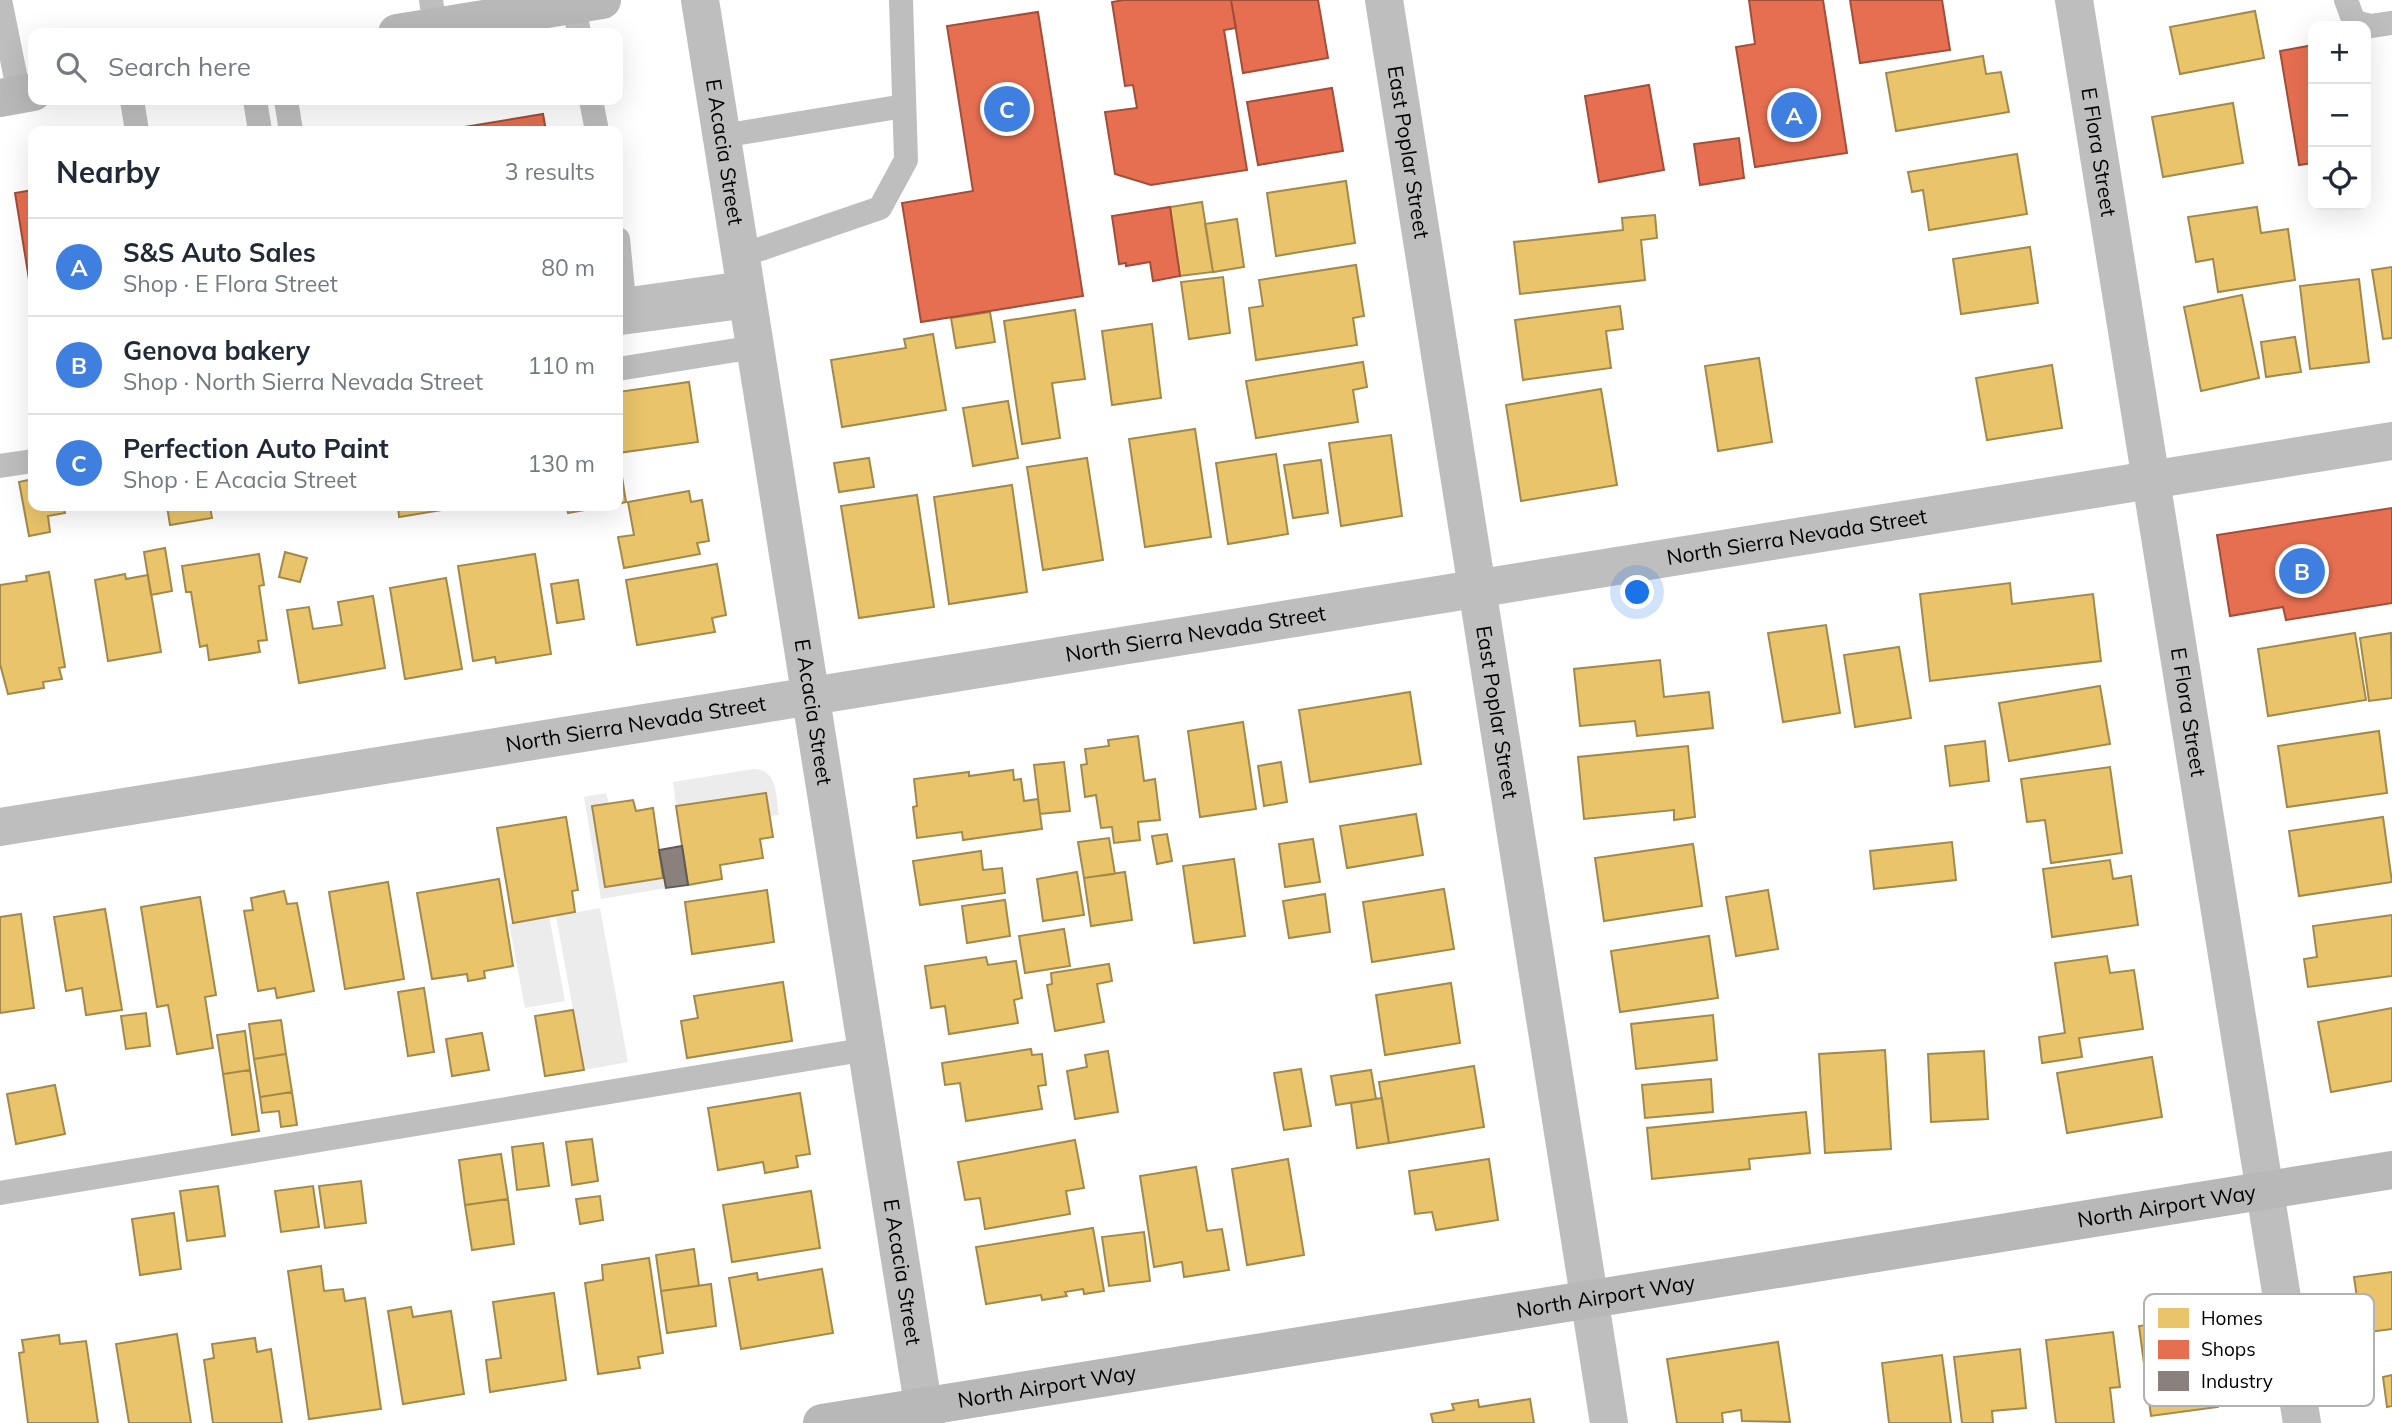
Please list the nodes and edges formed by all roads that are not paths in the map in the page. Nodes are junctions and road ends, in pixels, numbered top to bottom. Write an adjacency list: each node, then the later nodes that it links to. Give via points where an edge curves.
1 (0, 0): 11 (lane)
2 (701, 0): 19 (street, E Acacia Street)
3 (901, 0): 15 (lane)
4 (1384, 0): 28 (street, East Poplar Street)
5 (2074, 0): 27 (street, E Flora Street)
6 (2346, 0): 9 (lane, via 2354,22 2371,26)
7 (433, 13): 8 (main road); 10 (main road)
8 (585, 13)
9 (2392, 23)
10 (406, 28)
11 (17, 95)
12 (133, 105): 16 (lane)
13 (256, 105): 17 (lane)
14 (287, 105): 18 (lane)
15 (904, 106): 19 (lane); 20 (lane, via 906,160 880,208)
16 (136, 126)
17 (259, 126)
18 (290, 126)
19 (722, 136): 20 (street, E Acacia Street)
20 (745, 281): 21 (lane); 22 (street, E Acacia Street)
21 (623, 316)
22 (755, 347): 23 (lane); 29 (street, E Acacia Street)
23 (623, 368)
24 (2392, 441): 27 (street, North Sierra Nevada Street)
25 (28, 462): 26 (lane)
26 (0, 466)
27 (2151, 478): 28 (street, North Sierra Nevada Street); 33 (street, E Flora Street)
28 (1479, 589): 29 (street, North Sierra Nevada Street); 36 (street, East Poplar Street)
29 (811, 697): 30 (street, North Sierra Nevada Street); 31 (street, E Acacia Street)
30 (0, 827)
31 (868, 1049): 34 (lane); 37 (street, E Acacia Street)
32 (2392, 1170): 33 (main road, North Airport Way)
33 (2264, 1190): 35 (street, E Flora Street); 36 (main road, North Airport Way)
34 (0, 1193)
35 (2281, 1294)
36 (1588, 1300): 37 (main road, North Airport Way); 39 (street, East Poplar Street)
37 (925, 1415): 38 (main road, North Airport Way)
38 (822, 1423)
39 (1609, 1423)

